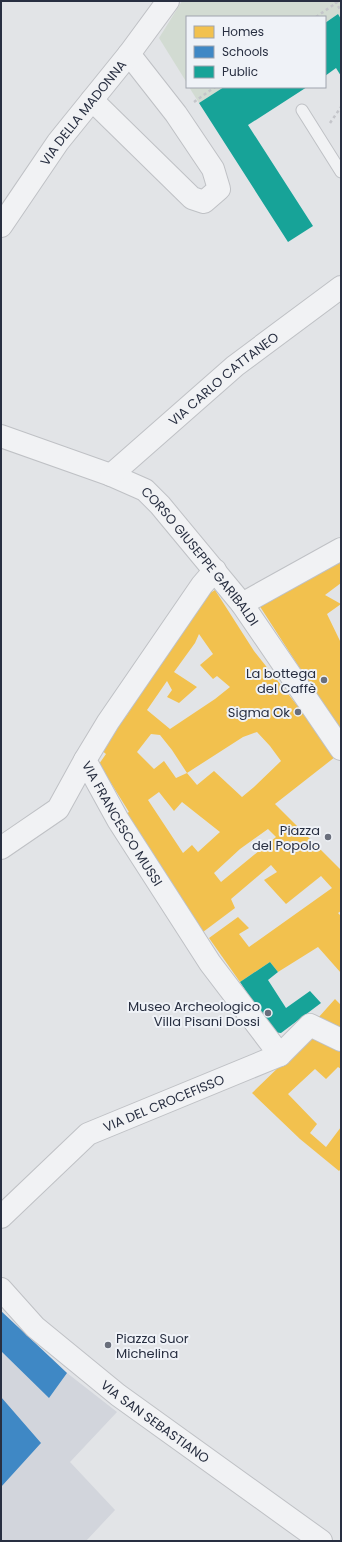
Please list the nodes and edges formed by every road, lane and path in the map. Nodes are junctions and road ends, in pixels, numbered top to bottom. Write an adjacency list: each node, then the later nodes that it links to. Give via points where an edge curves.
1 (168, 1): 6 (street, VIA DELLA MADONNA)
2 (339, 1): 3 (path)
3 (335, 2): 4 (path); 5 (path)
4 (341, 11)
5 (317, 16)
6 (129, 54): 7 (street, VIA DELLA MADONNA); 7 (street, via 176,114 213,169 219,189 204,202 192,198)
7 (92, 100): 10 (street, VIA DELLA MADONNA, via 58,142)
8 (302, 110): 9 (lane)
9 (341, 172)
10 (1, 226)
11 (341, 287): 13 (street, VIA CARLO CATTANEO, via 235,366)
12 (1, 436): 13 (street, CORSO GIUSEPPE GARIBALDI)
13 (111, 475): 15 (street, CORSO GIUSEPPE GARIBALDI, via 145,490)
14 (341, 549): 16 (street)
15 (215, 570): 16 (street, CORSO GIUSEPPE GARIBALDI); 18 (street, VIA FRANCESCO MUSSI, via 108,722)
16 (242, 604): 17 (street, CORSO GIUSEPPE GARIBALDI)
17 (341, 749)
18 (85, 760): 19 (street, via 58,809); 21 (street, VIA FRANCESCO MUSSI, via 118,820 210,963)
19 (1, 848)
20 (341, 1040): 21 (street, VIA DEL CROCEFISSO, via 310,1025)
21 (280, 1055): 22 (street, VIA DEL CROCEFISSO, via 88,1134)
22 (1, 1217)
23 (1, 1289): 24 (street, VIA SAN SEBASTIANO, via 36,1327 118,1395)
24 (321, 1541)

